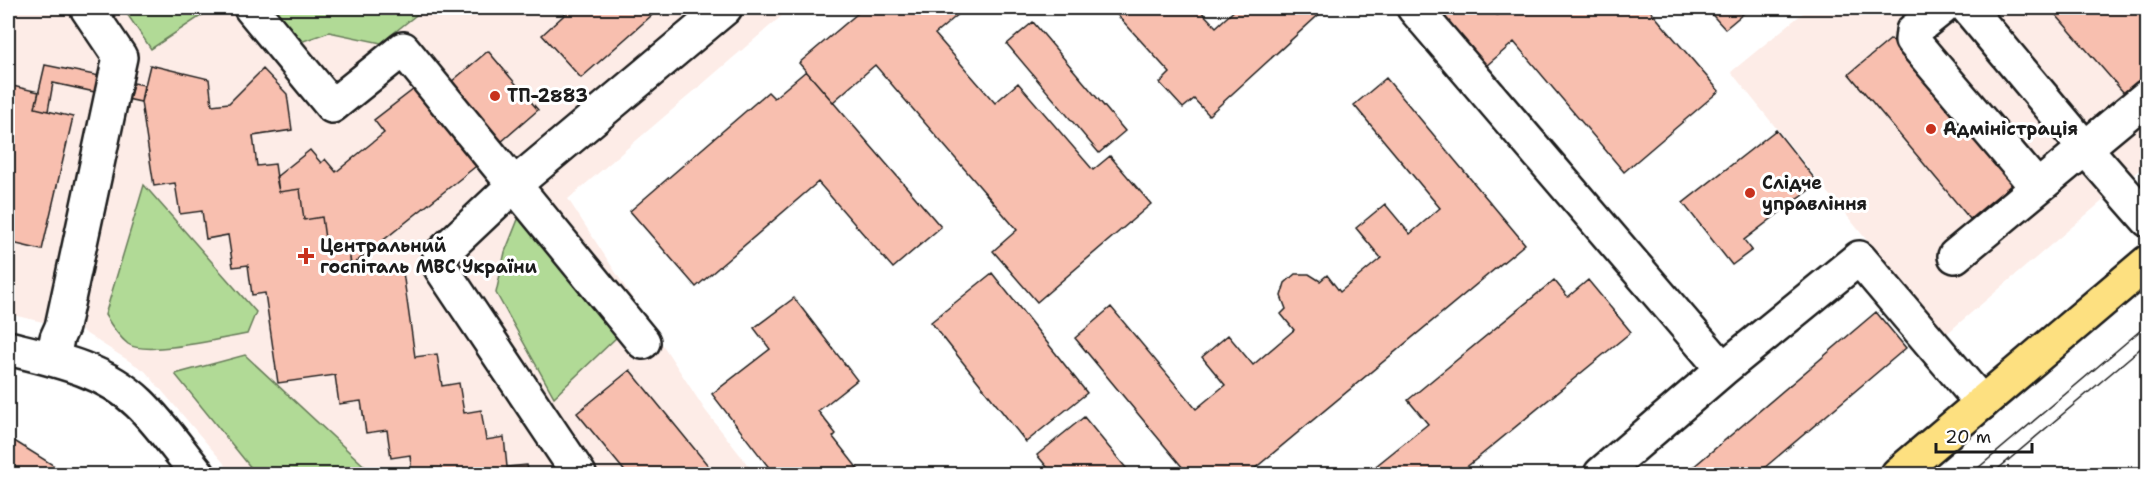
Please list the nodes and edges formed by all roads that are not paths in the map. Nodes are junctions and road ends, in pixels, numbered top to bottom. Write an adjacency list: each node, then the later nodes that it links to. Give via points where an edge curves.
1 (87, 8): 16 (street, via 120,57)
2 (251, 8): 9 (street, via 332,106 403,49)
3 (724, 8): 9 (street)
4 (1414, 8): 17 (street)
5 (1942, 8): 10 (street, via 1913,31 1912,40)
6 (1968, 8): 8 (street)
7 (2148, 96): 8 (street)
8 (2085, 148): 10 (street); 11 (street)
9 (514, 185): 14 (street); 20 (street, via 448,245 439,261)
10 (2037, 187): 12 (street)
11 (2148, 220)
12 (1955, 256)
13 (2148, 262): 18 (main road)
14 (643, 342)
15 (8, 348): 16 (street)
16 (53, 359): 19 (street, via 105,379 139,402)
17 (1723, 369): 18 (street, via 1859,258); 21 (street)
18 (1982, 403): 22 (main road)
19 (198, 474)
20 (579, 474)
21 (1601, 474)
22 (1898, 474)

